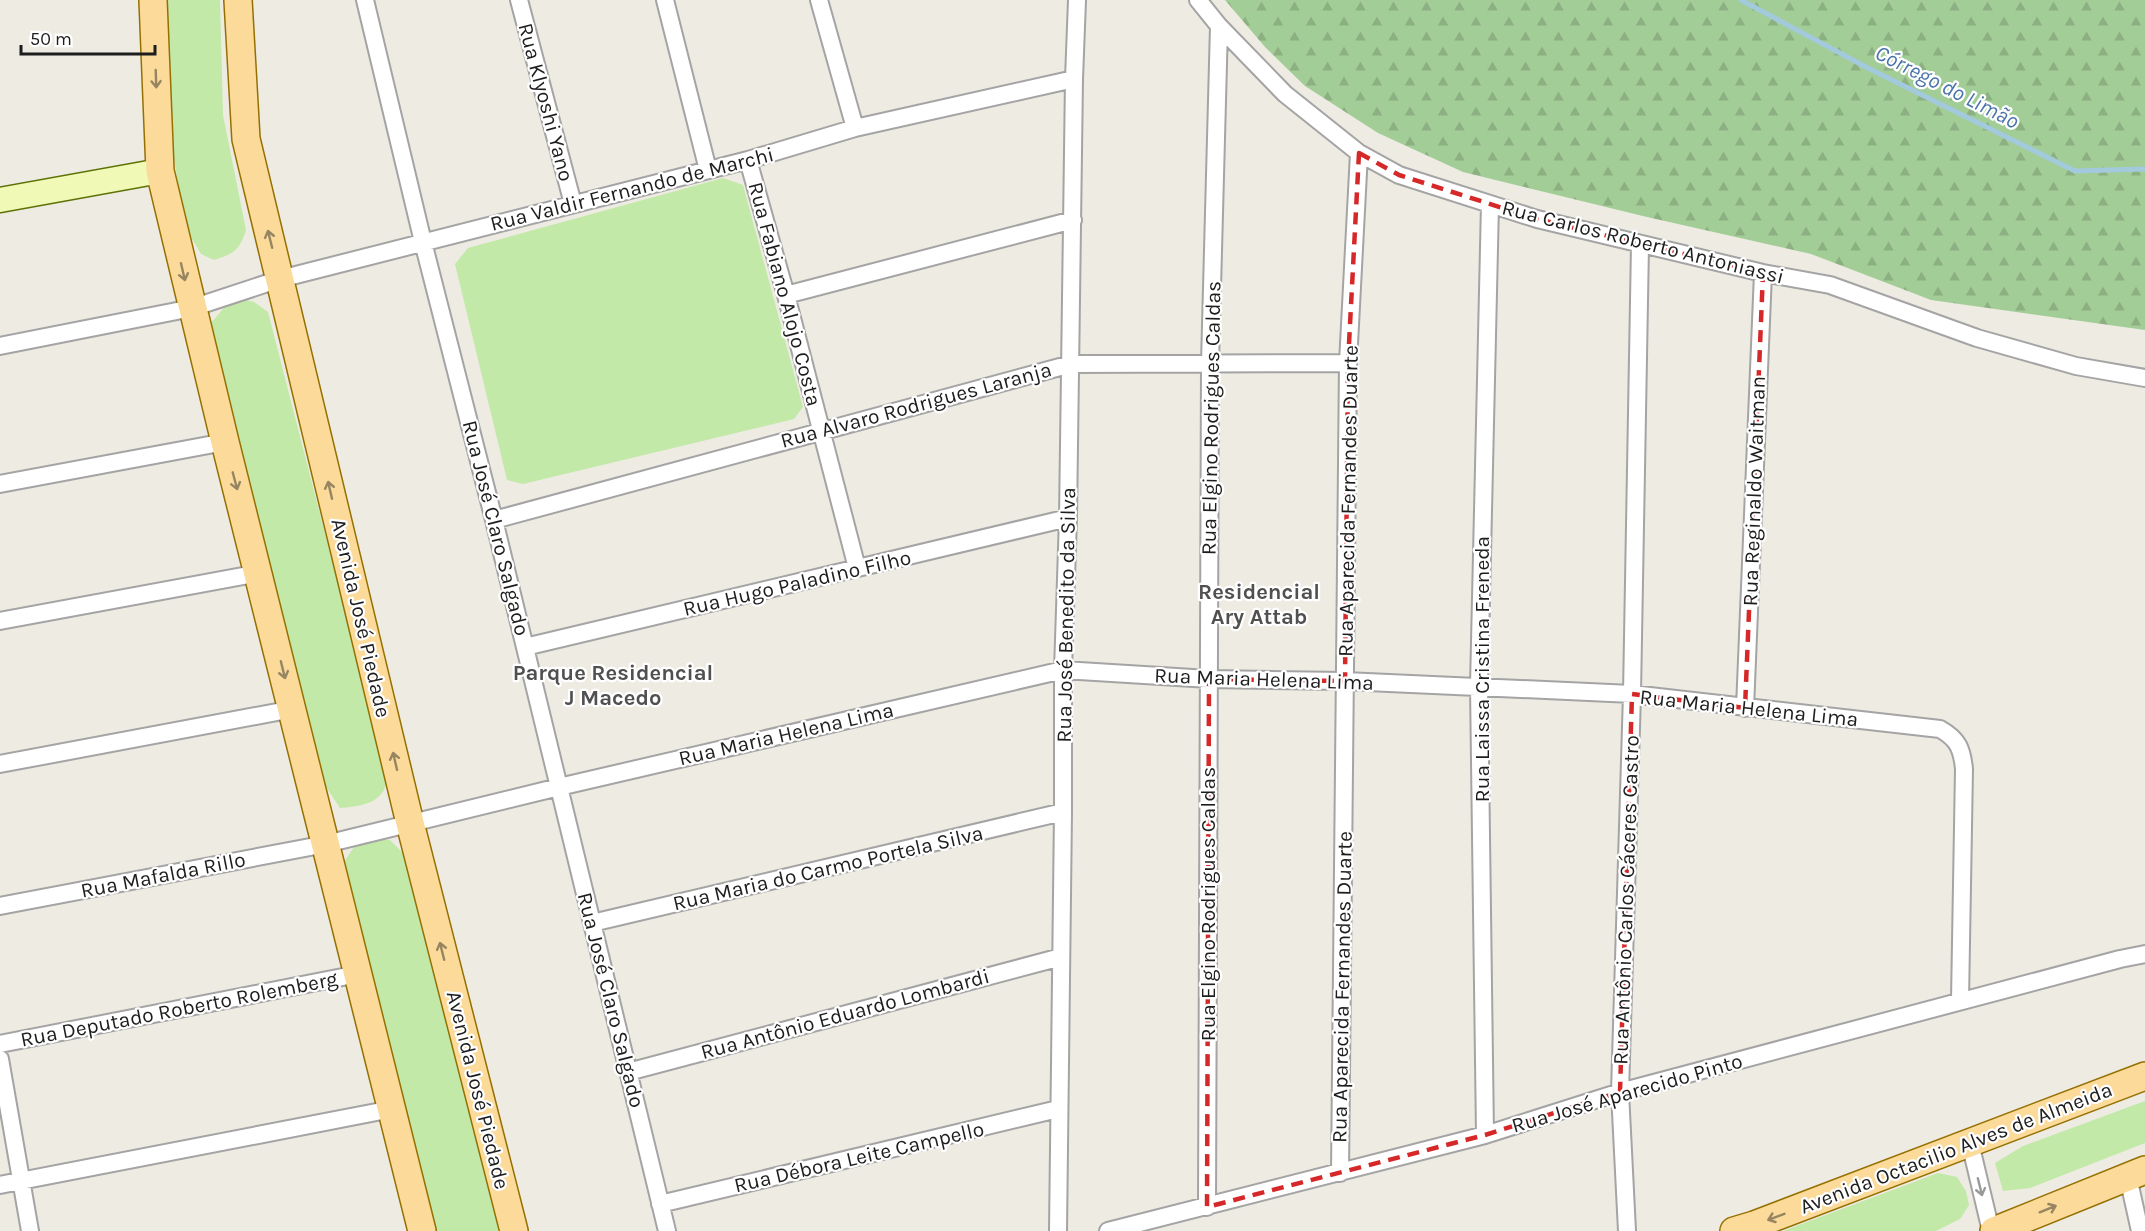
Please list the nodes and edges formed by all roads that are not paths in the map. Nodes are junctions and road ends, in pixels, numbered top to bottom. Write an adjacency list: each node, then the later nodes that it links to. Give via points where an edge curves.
1 (153, 0): 15 (main road, one-way to 15)
2 (238, 0): 23 (main road, Avenida José Piedade, one-way to 2, via 246,139)
3 (365, 0): 20 (street, Rua José Claro Salgado)
4 (519, 0): 17 (street, Rua Klyoshi Yano)
5 (665, 0): 14 (street)
6 (819, 0): 11 (street)
7 (1077, 0): 10 (street, Rua José Benedito da Silva)
8 (1198, 0): 9 (street, Rua Carlos Roberto Antoniassi)
9 (1219, 26): 12 (street, Rua Carlos Roberto Antoniassi, via 1285,94); 27 (street, Rua Elgino Rodrigues Caldas)
10 (1074, 79): 11 (street, Rua Valdir Fernando de Marchi); 19 (street, Rua José Benedito da Silva)
11 (855, 128): 13 (street, Rua Valdir Fernando de Marchi)
12 (1359, 153): 18 (street, Rua Carlos Roberto Antoniassi, via 1399,175); 28 (street, Rua Aparecida Fernandes Duarte)
13 (748, 160): 14 (street, Rua Valdir Fernando de Marchi); 24 (street, Rua Fabiano Alojo Costa)
14 (708, 170): 17 (street, Rua Valdir Fernando de Marchi)
15 (160, 171): 16 (street); 25 (main road, one-way to 25)
16 (0, 200)
17 (573, 204): 20 (street, Rua Valdir Fernando de Marchi)
18 (1490, 204): 21 (street, Rua Carlos Roberto Antoniassi); 43 (street, Rua Laissa Cristina Freneda)
19 (1073, 220): 24 (street); 29 (street, Rua José Benedito da Silva)
20 (423, 242): 23 (street, Rua Valdir Fernando de Marchi); 35 (street, Rua José Claro Salgado)
21 (1640, 245): 22 (street, Rua Carlos Roberto Antoniassi); 44 (street, Rua Antônio Carlos Cáceres Castro)
22 (1763, 273): 30 (street, Rua Carlos Roberto Antoniassi, via 1830,285 1977,338 2076,366); 45 (street, Rua Reginaldo Waitman)
23 (280, 279): 25 (street, Rua Valdir Fernando de Marchi); 50 (main road, Avenida José Piedade, one-way to 23)
24 (786, 295): 31 (street, Rua Fabiano Alojo Costa)
25 (192, 308): 26 (street, Rua Valdir Fernando de Marchi); 32 (main road)
26 (0, 346)
27 (1210, 363): 28 (street, Rua Alvaro Rodrigues Laranja); 29 (street, Rua Alvaro Rodrigues Laranja); 41 (street, Rua Elgino Rodrigues Caldas)
28 (1348, 363): 42 (street, Rua Aparecida Fernandes Duarte)
29 (1071, 364): 31 (street, Rua Alvaro Rodrigues Laranja); 34 (street, Rua José Benedito da Silva)
30 (2145, 378)
31 (821, 431): 35 (street, Rua Alvaro Rodrigues Laranja); 36 (street, Rua Fabiano Alojo Costa)
32 (225, 442): 33 (street); 37 (main road, one-way to 37)
33 (0, 484)
34 (1068, 518): 36 (street, Rua Hugo Paladino Filho); 40 (street, Rua José Benedito da Silva)
35 (494, 520): 39 (street, Rua José Claro Salgado)
36 (857, 568): 39 (street, Rua Hugo Paladino Filho)
37 (259, 573): 38 (street); 46 (main road, one-way to 46)
38 (0, 621)
39 (525, 647): 48 (street, Rua José Claro Salgado)
40 (1062, 670): 41 (street, Rua Maria Helena Lima); 48 (street, Rua Maria Helena Lima); 49 (street, Rua José Benedito da Silva)
41 (1209, 679): 42 (street, Rua Maria Helena Lima); 72 (street, Rua Elgino Rodrigues Caldas)
42 (1345, 681): 43 (street, Rua Maria Helena Lima); 67 (street, Rua Aparecida Fernandes Duarte)
43 (1479, 686): 44 (street, Rua Maria Helena Lima); 65 (street, Rua Laissa Cristina Freneda)
44 (1632, 694): 45 (street, Rua Maria Helena Lima); 62 (street, Rua Antônio Carlos Cáceres Castro)
45 (1745, 708): 57 (street, Rua Maria Helena Lima, via 1940,729 1952,736 1962,753 1964,770)
46 (293, 709): 47 (street); 51 (main road)
47 (0, 764)
48 (559, 787): 50 (street, Rua Maria Helena Lima); 53 (street, Rua José Claro Salgado)
49 (1063, 812): 53 (street, Rua Maria do Carmo Portela Silva); 55 (street, Rua José Benedito da Silva)
50 (410, 823): 51 (street, Rua Maria Helena Lima); 75 (main road, Avenida José Piedade, one-way to 50)
51 (326, 844): 52 (street, Rua Mafalda Rillo); 56 (main road)
52 (0, 906)
53 (592, 923): 60 (street, Rua José Claro Salgado)
54 (2145, 954): 57 (street, Rua José Aparecido Pinto)
55 (1061, 957): 60 (street, Rua Antônio Eduardo Lombardi); 64 (street, Rua José Benedito da Silva)
56 (358, 974): 58 (street, Rua Deputado Roberto Rolemberg); 63 (main road)
57 (1960, 1000): 62 (street, Rua José Aparecido Pinto)
58 (0, 1044)
59 (0, 1059): 69 (street)
60 (628, 1072): 71 (street, Rua José Claro Salgado)
61 (2145, 1076): 66 (main road, Avenida Octacilio Alves de Almeida)
62 (1620, 1092): 65 (street, Rua José Aparecido Pinto); 79 (street, Rua Antônio Carlos Cáceres Castro)
63 (392, 1109): 69 (street); 74 (main road)
64 (1058, 1109): 71 (street, Rua Débora Leite Campello); 77 (street, Rua José Benedito da Silva)
65 (1485, 1135): 67 (street, Rua José Aparecido Pinto)
66 (1970, 1143): 80 (main road, Avenida Octacilio Alves de Almeida, one-way to 80); 81 (street, one-way to 81)
67 (1340, 1173): 72 (street, Rua José Aparecido Pinto)
68 (2136, 1174): 81 (main road, one-way to 68); 82 (street)
69 (21, 1180): 70 (street); 73 (street)
70 (0, 1185)
71 (660, 1204): 76 (street, Rua José Claro Salgado)
72 (1207, 1207): 78 (street, Rua José Aparecido Pinto)
73 (30, 1231)
74 (422, 1231)
75 (514, 1231)
76 (667, 1231)
77 (1058, 1231)
78 (1108, 1231)
79 (1627, 1231)
80 (1734, 1231)
81 (1993, 1231)
82 (2140, 1231)

